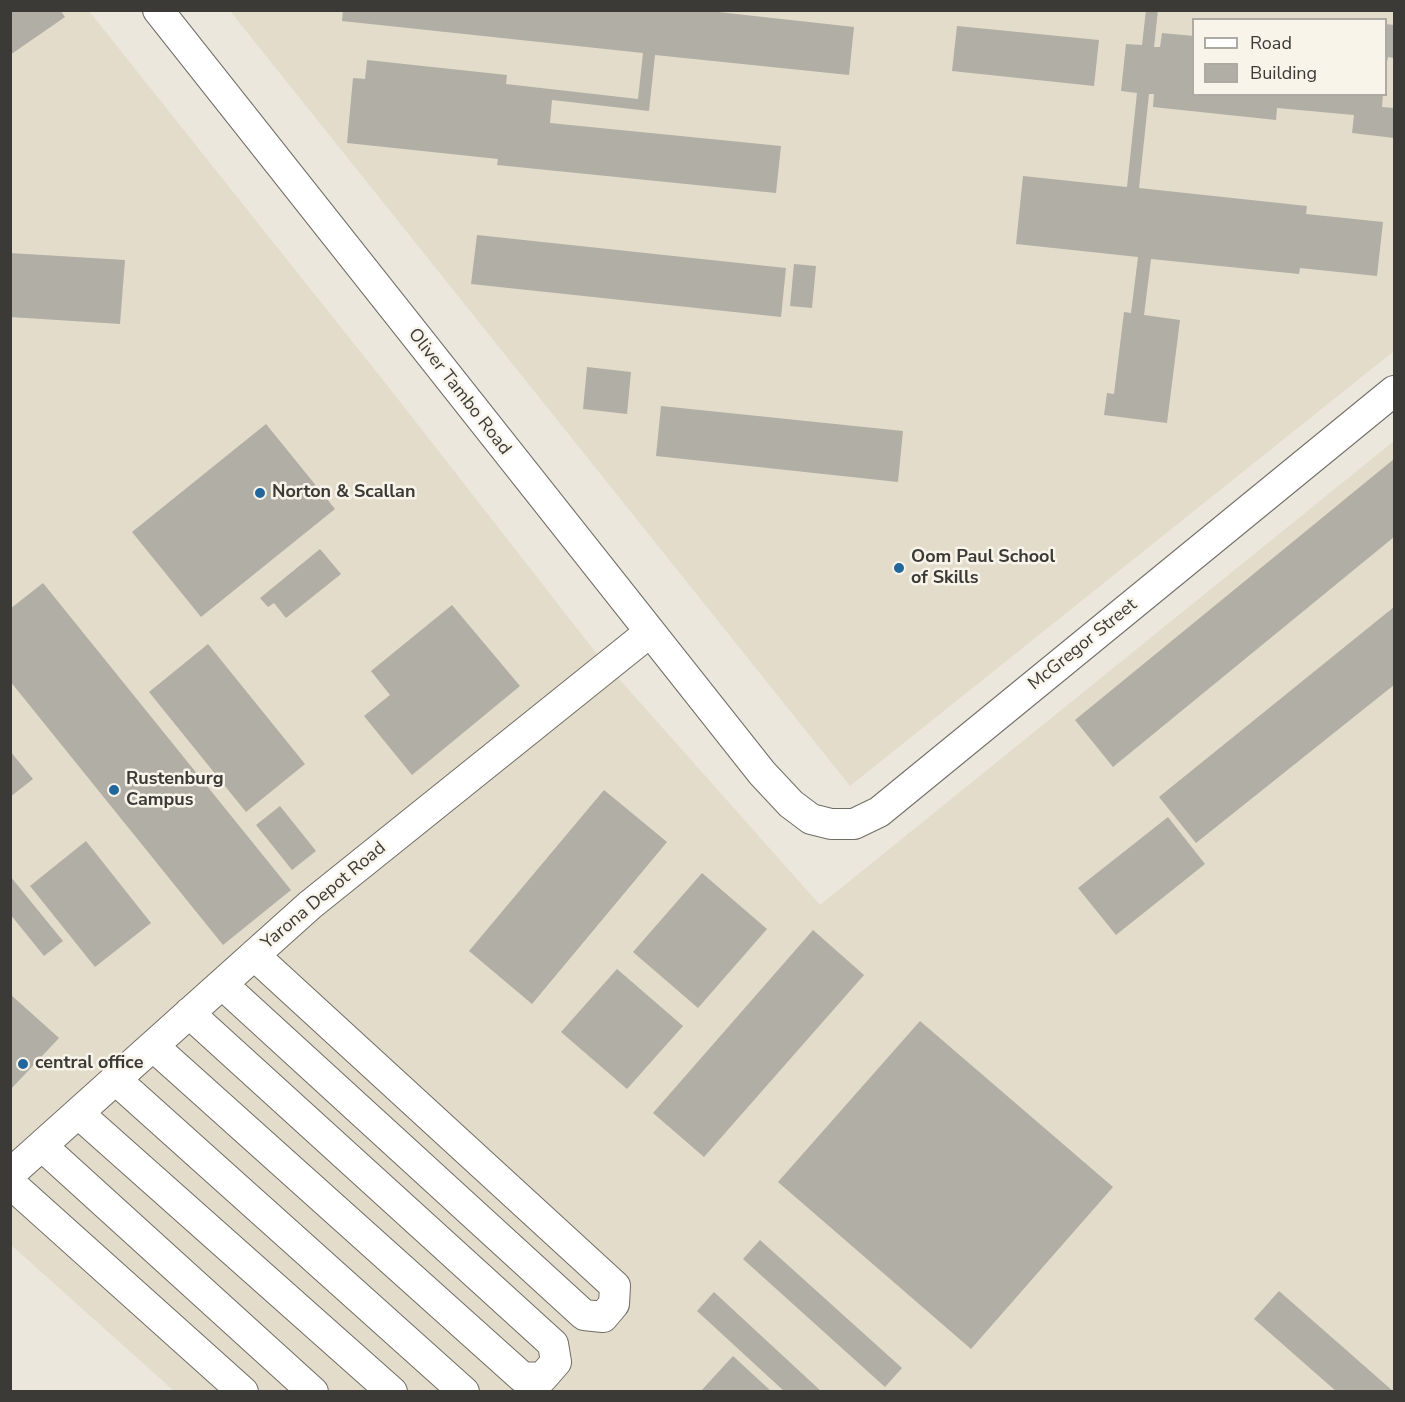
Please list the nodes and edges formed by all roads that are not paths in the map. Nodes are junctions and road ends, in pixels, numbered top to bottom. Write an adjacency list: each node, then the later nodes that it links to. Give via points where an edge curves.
1 (158, 10): 3 (street, Oliver Tambo Road)
2 (1395, 391): 4 (street, McGregor Street, via 879,812 854,824 811,819)
3 (650, 632): 4 (street, Oliver Tambo Road); 5 (street, Yarona Depot Road, via 310,905)
4 (762, 773)
5 (254, 955): 6 (street, Yarona Depot Road); 6 (street, via 615,1286 614,1304 603,1317 584,1315)
6 (222, 984): 7 (street, Yarona Depot Road)
7 (189, 1014): 8 (street, Yarona Depot Road); 8 (street, via 553,1344 556,1362 542,1378 522,1377)
8 (153, 1046): 9 (street, Yarona Depot Road)
9 (115, 1079): 10 (street, Yarona Depot Road); 17 (street)
10 (78, 1113): 11 (street, Yarona Depot Road); 16 (street)
11 (42, 1146): 12 (street, Yarona Depot Road); 15 (street)
12 (10, 1174)
13 (10, 1183): 14 (street)
14 (243, 1392)
15 (313, 1392)
16 (392, 1392)
17 (464, 1392)

